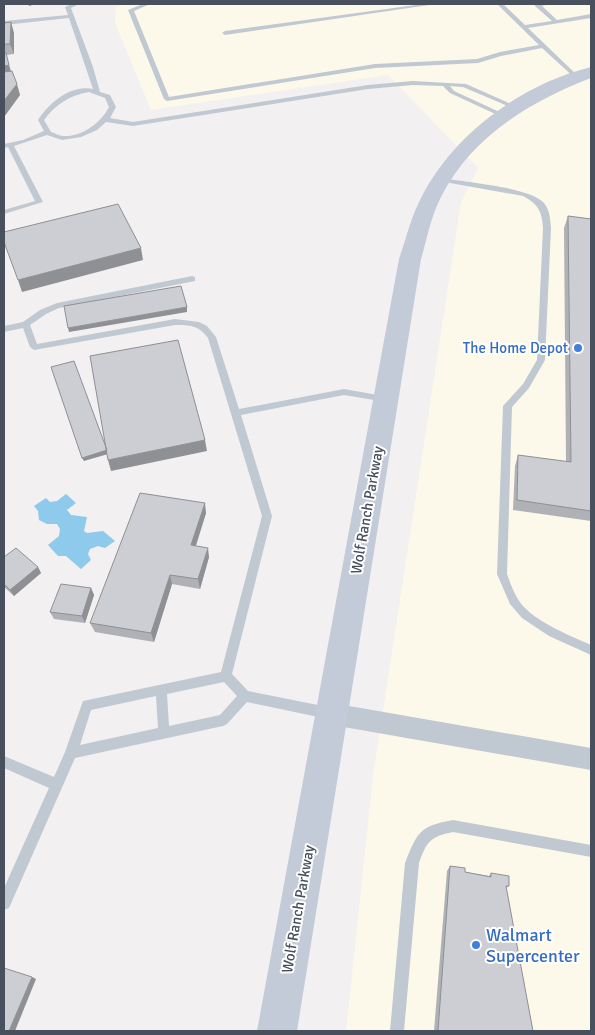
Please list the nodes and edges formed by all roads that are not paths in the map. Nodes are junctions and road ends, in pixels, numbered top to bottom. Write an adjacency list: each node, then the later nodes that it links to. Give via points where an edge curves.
1 (76, 4): 6 (lane, via 68,7)
2 (147, 4): 12 (lane, via 131,10 167,99 376,66 478,62 500,54)
3 (433, 4): 11 (lane)
4 (500, 4): 10 (lane)
5 (546, 4): 9 (lane, via 537,5)
6 (71, 16): 8 (lane); 15 (lane)
7 (591, 16): 9 (lane)
8 (5, 22)
9 (556, 22): 10 (lane)
10 (524, 27): 12 (lane)
11 (226, 33)
12 (544, 46): 13 (lane)
13 (584, 75): 16 (street, Wolf Ranch Parkway, via 538,94)
14 (444, 84): 16 (lane, via 452,92); 16 (lane, via 464,86); 17 (lane, via 368,87 133,124)
15 (96, 91): 17 (lane, via 110,99 112,106); 18 (lane, via 78,91 60,99 41,120)
16 (510, 112): 20 (street, Wolf Ranch Parkway, via 466,149)
17 (107, 120): 18 (lane, via 98,128 79,135 60,137)
18 (46, 132): 19 (lane)
19 (7, 145): 21 (lane, via 39,202)
20 (441, 180): 25 (street, Wolf Ranch Parkway, via 430,199 410,259); 27 (lane, via 525,194 538,200 546,210 540,360 526,386 508,406 502,574 520,610 544,627)
21 (4, 212)
22 (192, 279): 23 (lane, via 56,306)
23 (26, 324): 24 (lane); 26 (lane, via 34,348 175,322 192,322 205,327 212,337)
24 (4, 329)
25 (386, 399): 26 (lane, via 344,392); 31 (street, Wolf Ranch Parkway)
26 (236, 413): 28 (lane, via 267,516)
27 (591, 650)
28 (226, 676): 29 (lane); 30 (lane)
29 (161, 689): 32 (lane); 33 (lane, via 87,705)
30 (245, 696): 31 (lane); 32 (lane, via 223,720)
31 (332, 714): 34 (street); 39 (street, Wolf Ranch Parkway)
32 (164, 732): 33 (lane)
33 (71, 753): 36 (lane)
34 (591, 759)
35 (4, 762): 36 (lane)
36 (57, 785): 38 (lane)
37 (591, 851): 40 (lane, via 453,826 432,830 421,841 412,863)
38 (4, 903)
39 (277, 1031)
40 (397, 1031)

